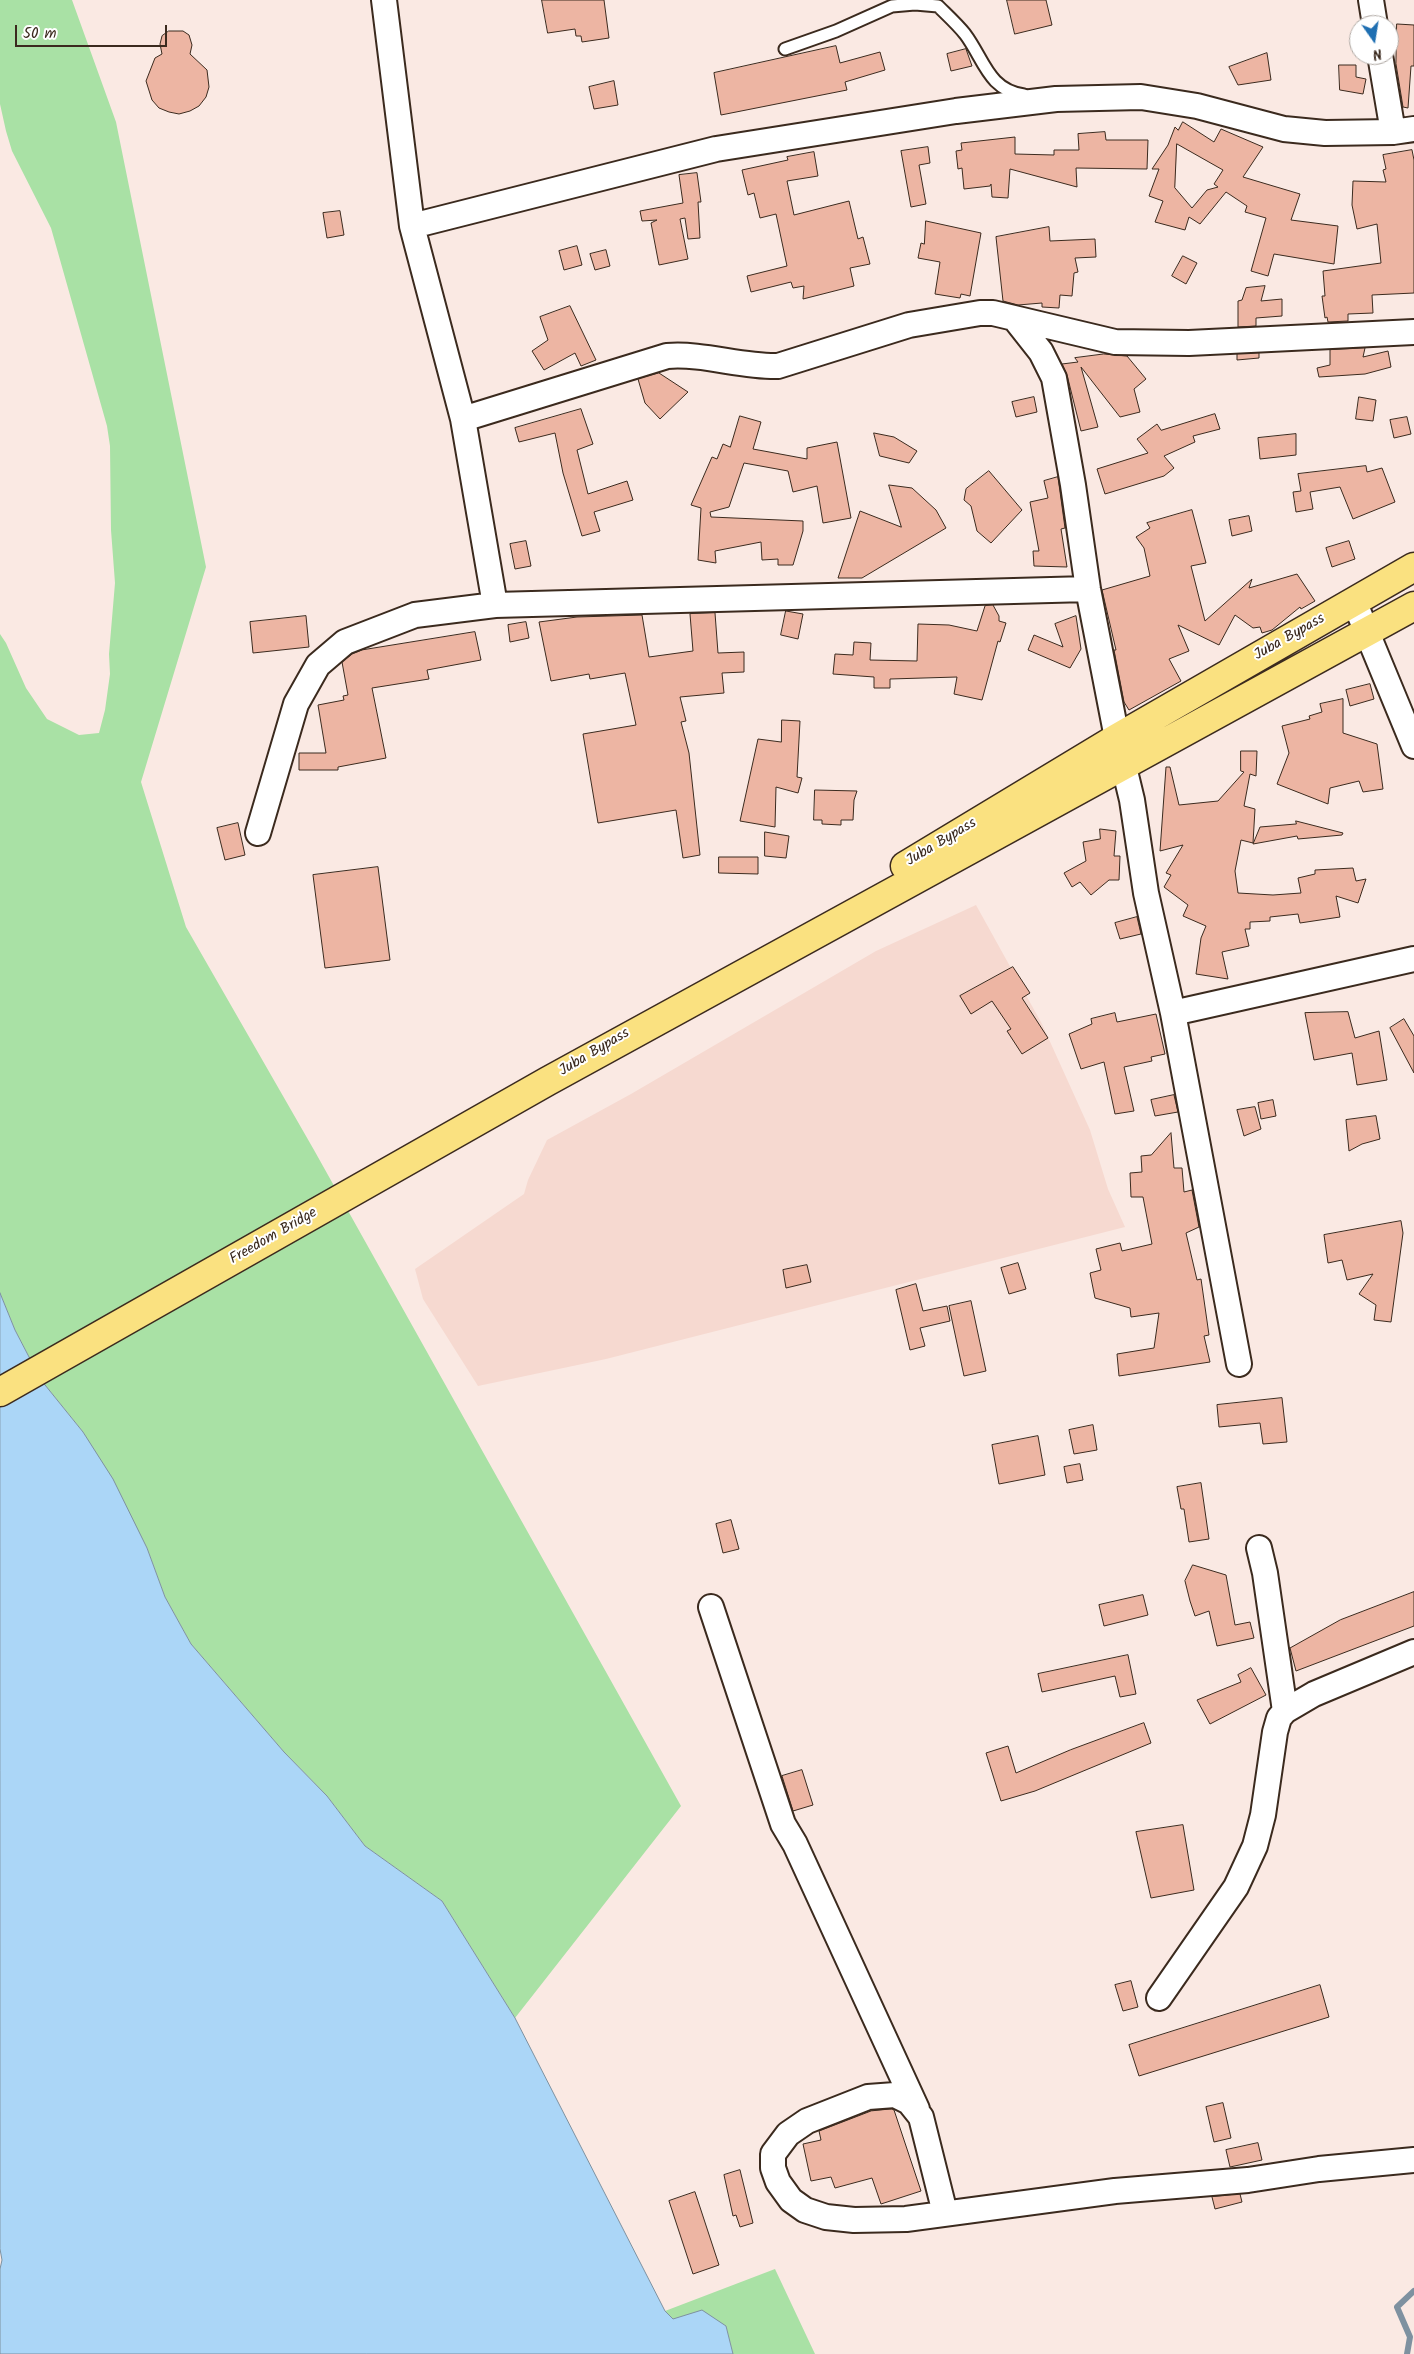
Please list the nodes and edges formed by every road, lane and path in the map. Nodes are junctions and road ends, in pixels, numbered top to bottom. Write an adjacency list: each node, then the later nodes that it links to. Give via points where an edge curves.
1 (384, 0): 8 (street)
2 (1371, 0): 3 (street)
3 (1373, 15)
4 (785, 49): 6 (lane, via 892,6 938,6 965,34 991,77 1012,93)
5 (1383, 65): 7 (street)
6 (1056, 99): 7 (street, via 1141,97 1197,106 1284,129 1325,133); 8 (street, via 956,111 716,149)
7 (1403, 130)
8 (412, 226): 11 (street)
9 (1015, 319): 10 (street, via 1114,342 1189,343); 11 (street, via 980,313 909,325 778,366 667,356); 13 (street, via 1042,352 1054,378)
10 (1414, 332)
11 (463, 419): 15 (street)
12 (1414, 567): 14 (main road, Juba Bypass)
13 (1088, 588): 15 (street); 18 (street)
14 (1354, 601): 17 (street); 18 (main road, Juba Bypass)
15 (495, 605): 21 (street, via 414,615 345,642 318,665 296,704)
16 (1414, 606): 17 (main road, Juba Bypass)
17 (1367, 632): 19 (street); 20 (main road, Juba Bypass)
18 (1117, 738): 20 (street); 24 (main road, Juba Bypass)
19 (1414, 746)
20 (1123, 766): 23 (street, via 1132,800 1146,893); 24 (main road, Juba Bypass)
21 (258, 833)
22 (1414, 959): 23 (street)
23 (1173, 1013): 25 (street)
24 (548, 1082): 26 (main road, Freedom Bridge)
25 (1240, 1364)
26 (0, 1392)
27 (1259, 1548): 30 (street)
28 (711, 1607): 32 (street, via 783,1824)
29 (1414, 1652): 30 (street, via 1314,1694)
30 (1285, 1711): 31 (street, via 1275,1732 1263,1815 1251,1855 1236,1887)
31 (1159, 1998)
32 (921, 2117): 34 (street); 34 (street, via 909,2102 895,2095 868,2097 807,2121 788,2134 773,2154 773,2168 778,2182 791,2200 805,2210 826,2217 897,2219)
33 (1414, 2160): 34 (street, via 1248,2180 1115,2191)
34 (945, 2213)

